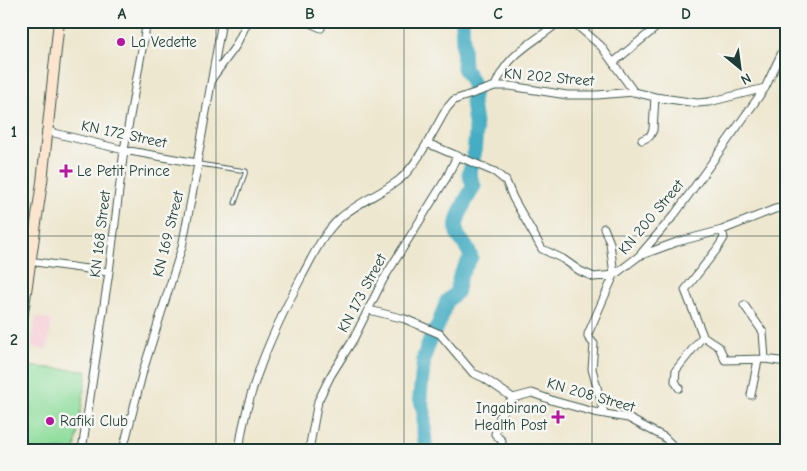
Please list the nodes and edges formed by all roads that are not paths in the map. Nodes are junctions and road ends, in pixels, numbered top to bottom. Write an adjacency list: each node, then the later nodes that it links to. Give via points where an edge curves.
1 (59, 21): 20 (main road)
2 (108, 21): 9 (street)
3 (222, 21): 15 (street, KN 169 Street)
4 (248, 21): 15 (street, via 235,47)
5 (305, 21): 10 (street)
6 (560, 21): 16 (street, via 508,61)
7 (572, 21): 13 (street)
8 (664, 21): 13 (street)
9 (146, 23): 23 (street, KN 168 Street)
10 (321, 28)
11 (786, 44): 14 (street, KN 200 Street)
12 (786, 59): 14 (street)
13 (614, 62): 18 (street)
14 (776, 67): 17 (street, KN 200 Street)
15 (213, 78): 25 (street, KN 169 Street)
16 (495, 86): 18 (street, KN 202 Street, via 567,95); 22 (street, KN 202 Street, via 454,100)
17 (765, 88): 19 (street, KN 202 Street, via 697,103); 30 (street, KN 200 Street, via 675,214)
18 (634, 92): 19 (street, KN 202 Street)
19 (655, 97): 21 (street, via 653,130)
20 (46, 131): 23 (street, KN 172 Street); 31 (main road, via 42,182)
21 (642, 140)
22 (427, 143): 24 (street, KN 200 Street); 46 (street, KN 202 Street, via 400,179 339,219 321,240 280,319 258,372)
23 (124, 150): 25 (street, KN 172 Street); 32 (street, KN 168 Street)
24 (456, 156): 33 (street, KN 200 Street, via 467,158 506,181 542,249 580,272 594,277); 35 (street, KN 173 Street, via 447,177 383,280)
25 (198, 163): 26 (lane, via 246,171); 45 (street, KN 169 Street, via 182,247 143,371)
26 (234, 203)
27 (786, 207): 29 (street)
28 (604, 228): 33 (street, via 610,243)
29 (722, 230): 30 (street); 37 (street, via 724,238 717,250 685,290)
30 (639, 256): 33 (street, KN 200 Street)
31 (26, 261): 32 (street); 36 (main road)
32 (109, 272): 44 (street, KN 168 Street)
33 (614, 275): 43 (street, via 588,334 594,344 592,369)
34 (744, 305): 38 (street, via 763,332)
35 (369, 310): 42 (street, via 405,319 440,334 473,373); 47 (street, KN 173 Street, via 318,401)
36 (21, 326)
37 (703, 336): 38 (street, via 718,347 725,360); 40 (street, via 676,370 675,380)
38 (762, 359): 39 (street); 41 (street)
39 (786, 362)
40 (679, 388)
41 (751, 395)
42 (513, 398): 43 (street, KN 208 Street, via 532,393); 48 (street, via 500,416 495,434 502,441)
43 (604, 413): 49 (street, KN 208 Street, via 642,425 664,437)
44 (82, 450)
45 (123, 450)
46 (239, 450)
47 (309, 450)
48 (500, 450)
49 (677, 450)

